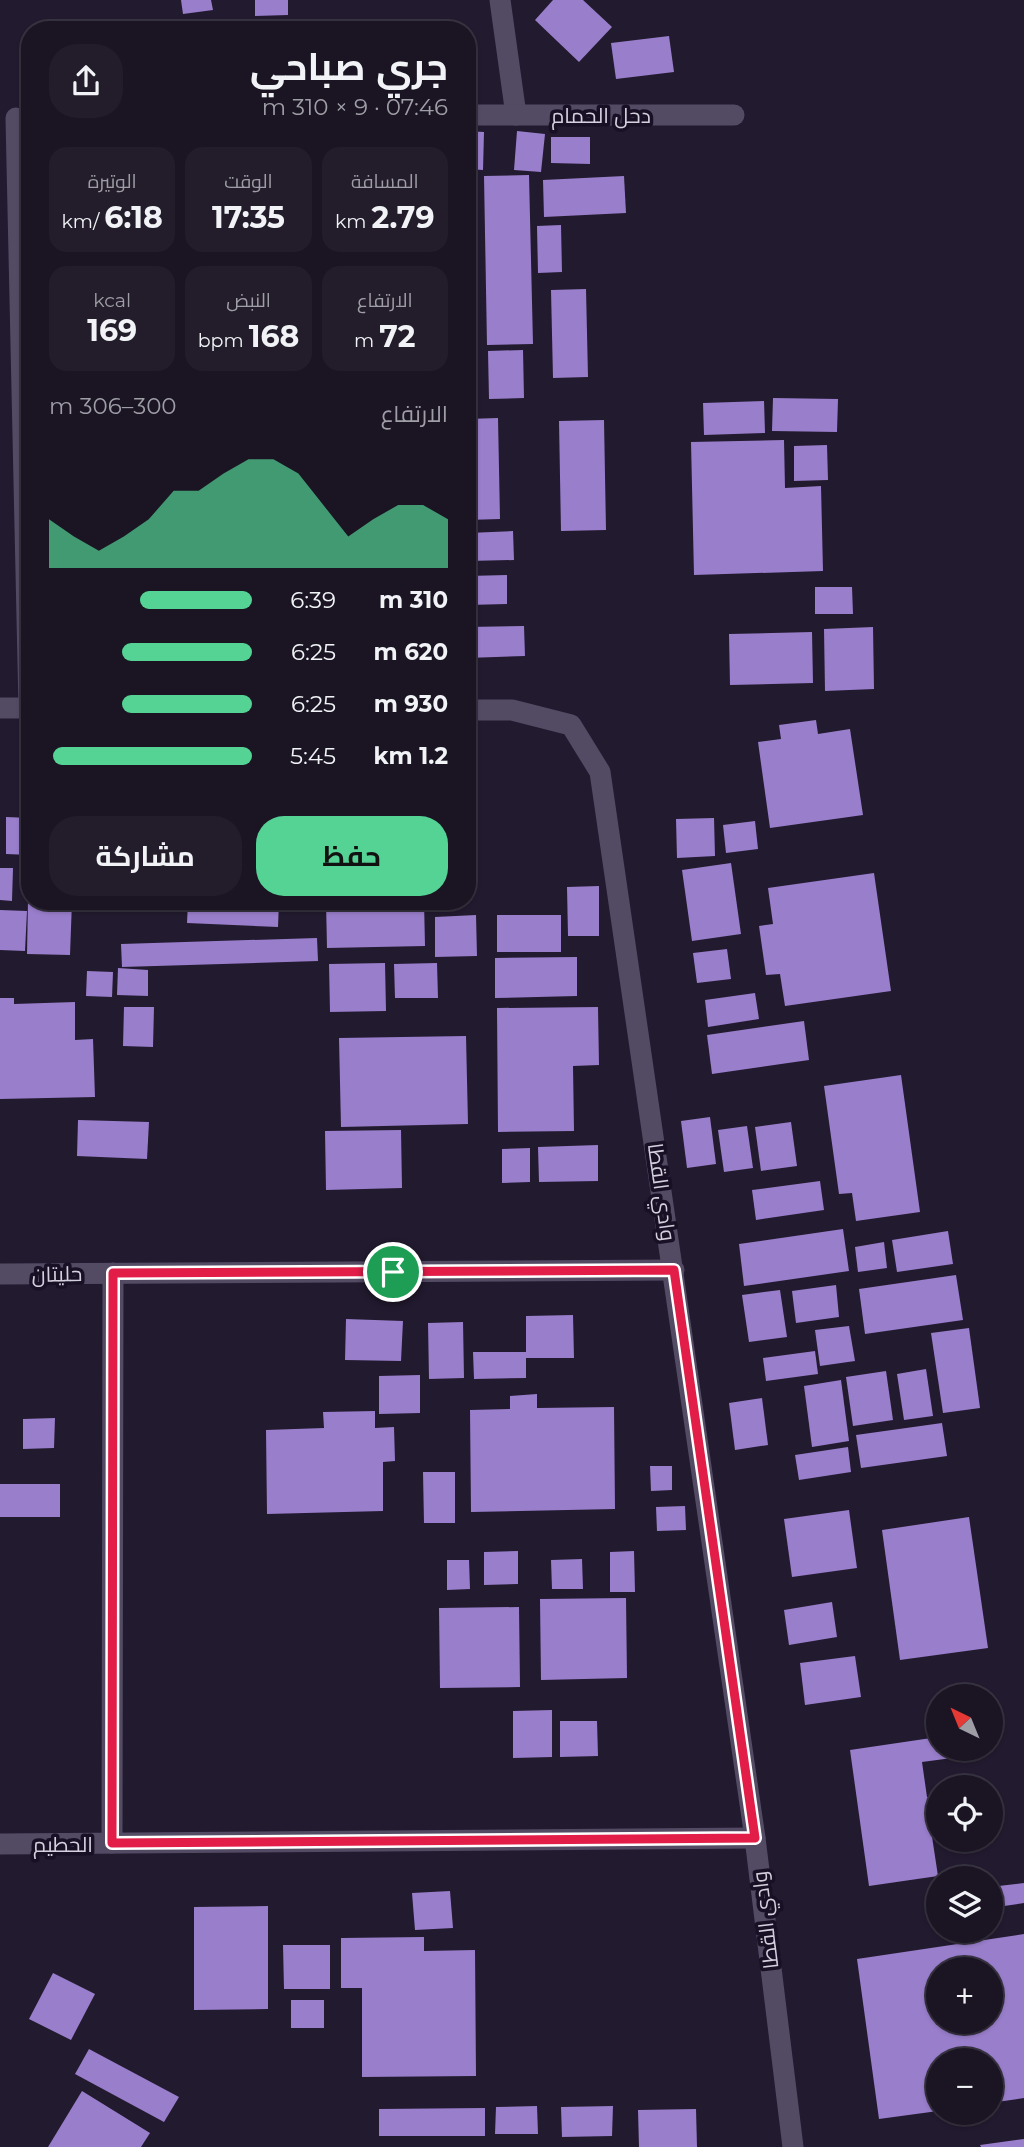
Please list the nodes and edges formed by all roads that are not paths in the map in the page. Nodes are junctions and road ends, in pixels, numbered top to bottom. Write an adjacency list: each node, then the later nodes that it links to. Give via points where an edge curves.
1 (500, 0): 2 (street)
2 (516, 115): 3 (street, دحل الحمام); 4 (street, دحل الحمام)
3 (734, 115)
4 (476, 116)
5 (15, 118): 6 (street)
6 (21, 371)
7 (0, 708): 8 (street)
8 (21, 708)
9 (476, 710): 10 (street, وادي القطا, via 512,710 571,725 600,772)
10 (674, 1270): 11 (street, حليتان); 13 (street, وادي القطا)
11 (113, 1273): 12 (street, حليتان); 14 (street, حليتان)
12 (0, 1275)
13 (755, 1838): 14 (street, الحطيم); 16 (street, وادي القطا)
14 (112, 1843): 15 (street, الحطيم)
15 (0, 1844)
16 (793, 2147)

